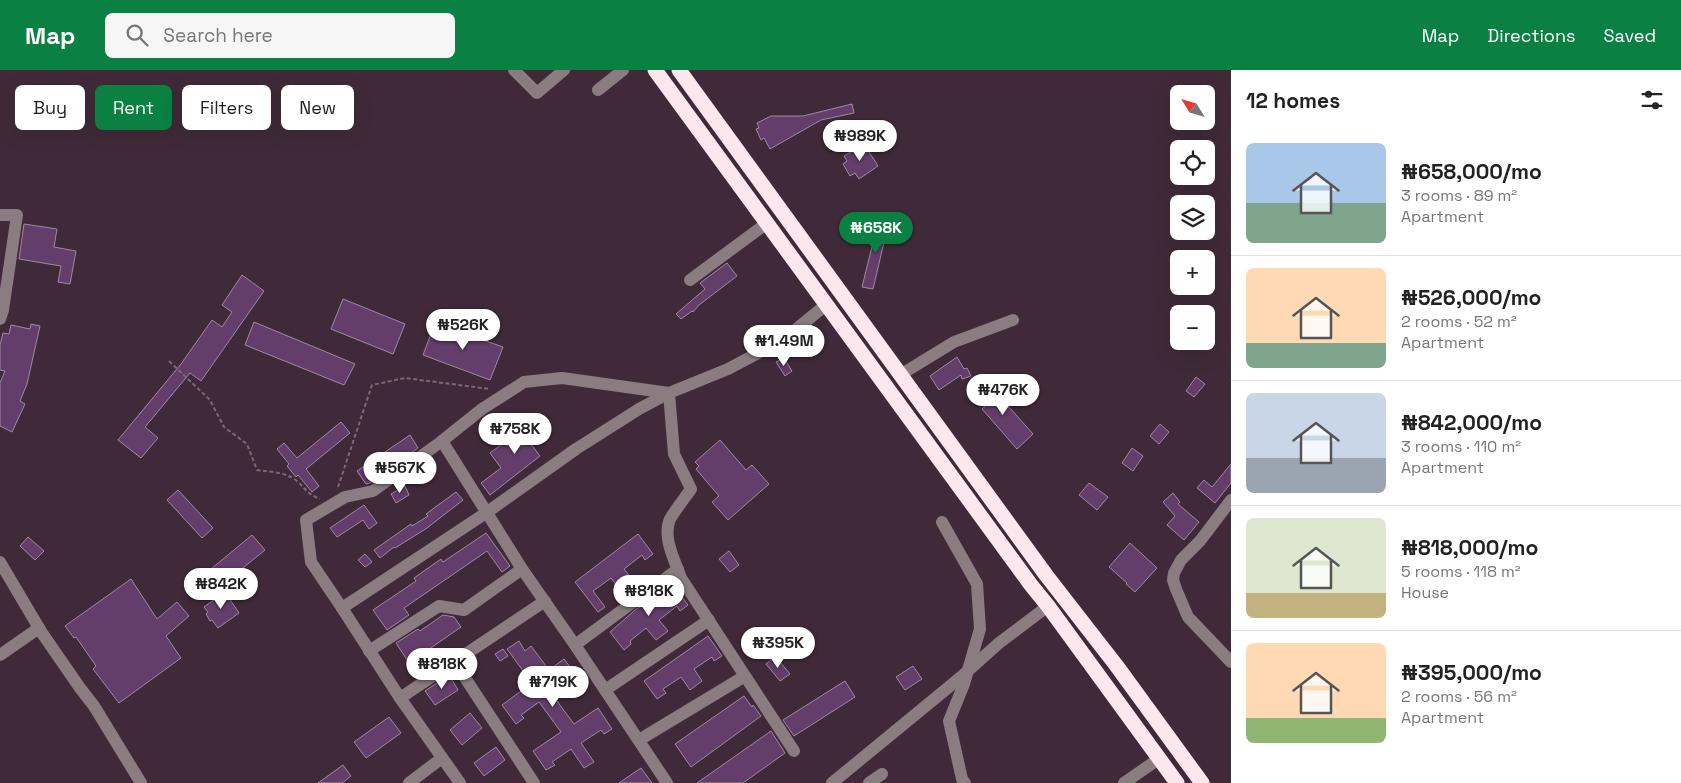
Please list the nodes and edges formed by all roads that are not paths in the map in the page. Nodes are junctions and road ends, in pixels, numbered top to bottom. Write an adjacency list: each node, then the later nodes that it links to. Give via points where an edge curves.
1 (514, 70): 2 (street, via 537,93)
2 (564, 70)
3 (623, 70): 6 (street)
4 (655, 70): 8 (highway)
5 (679, 70): 13 (highway)
6 (598, 90)
7 (0, 215): 11 (street, via 17,215)
8 (767, 223): 9 (street); 10 (highway)
9 (690, 280)
10 (827, 304): 14 (street, via 783,340 728,369); 23 (highway)
11 (0, 319)
12 (1013, 320): 13 (street, via 954,342)
13 (900, 374): 51 (highway)
14 (669, 394): 15 (street, via 562,378 524,382 482,409); 17 (street, via 639,408); 21 (street, via 674,454 691,489 670,521 670,548)
15 (442, 441): 17 (street); 24 (street, via 373,491 345,497 306,520 311,562)
16 (1231, 500): 31 (street, via 1181,560 1173,580 1188,616)
17 (486, 513): 20 (street); 24 (street)
18 (942, 522): 32 (street, via 977,584 980,629)
19 (0, 562): 26 (street)
20 (522, 569): 22 (street); 28 (street, via 464,610 439,606)
21 (678, 570): 25 (street); 27 (street)
22 (545, 601): 27 (street); 30 (street)
23 (1048, 606): 32 (street); 39 (highway)
24 (342, 608): 28 (street)
25 (709, 620): 33 (street); 34 (street)
26 (39, 628): 29 (street); 41 (street, via 94,706)
27 (575, 645): 34 (street)
28 (370, 651): 35 (street)
29 (0, 656)
30 (454, 661): 35 (street); 44 (street)
31 (1231, 662)
32 (968, 671): 46 (street); 48 (street, via 949,721)
33 (745, 676): 36 (street); 37 (street)
34 (605, 690): 36 (street)
35 (400, 698): 38 (street)
36 (638, 740): 45 (street)
37 (794, 751)
38 (442, 758): 42 (street); 43 (street)
39 (1160, 758): 49 (street); 50 (highway)
40 (882, 774): 47 (street)
41 (141, 783)
42 (409, 783)
43 (460, 783)
44 (534, 783)
45 (667, 783)
46 (832, 783)
47 (870, 783)
48 (964, 783)
49 (1124, 783)
50 (1177, 783)
51 (1202, 783)

